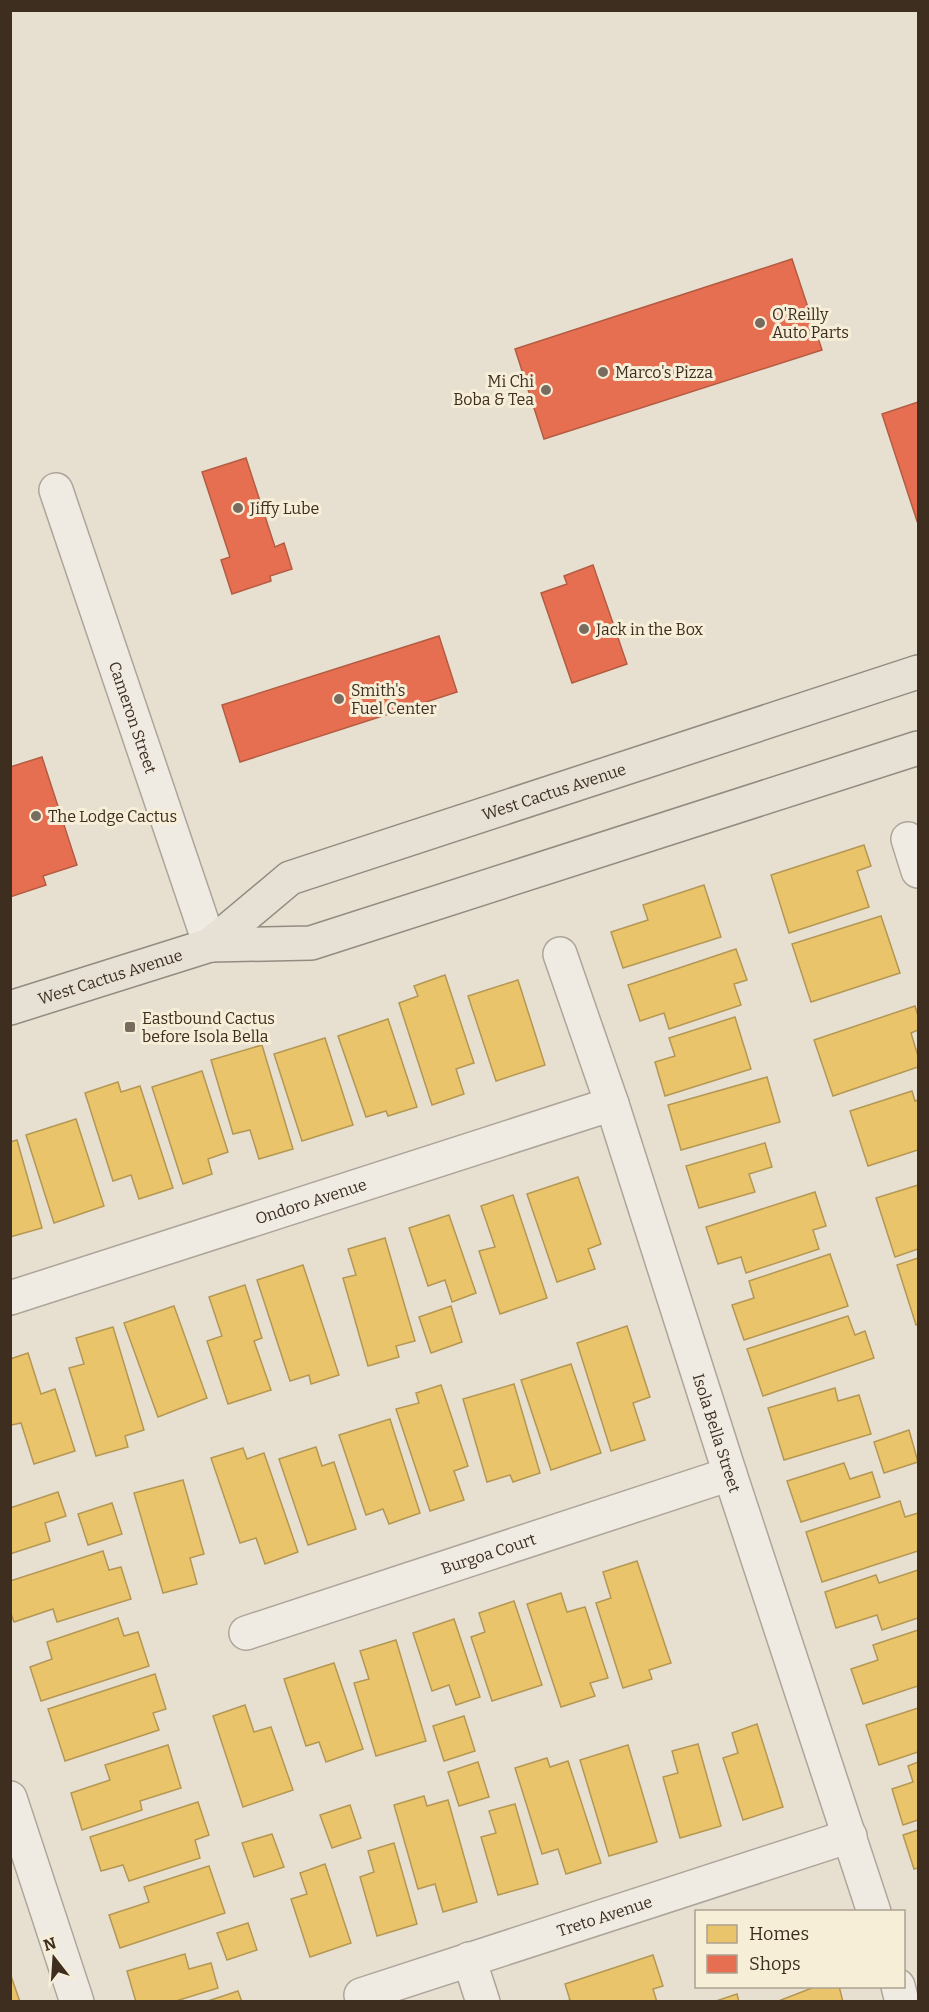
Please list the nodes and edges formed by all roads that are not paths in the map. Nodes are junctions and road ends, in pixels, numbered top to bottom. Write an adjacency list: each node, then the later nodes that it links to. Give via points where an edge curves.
1 (56, 490): 6 (street, Cameron Street)
2 (918, 672): 6 (main road, West Cactus Avenue, via 290,878)
3 (918, 748): 6 (main road, West Cactus Avenue, via 311,943)
4 (908, 839): 5 (street)
5 (918, 871)
6 (210, 945): 8 (main road, West Cactus Avenue)
7 (560, 954): 9 (street, Isola Bella Street)
8 (10, 1008)
9 (612, 1104): 10 (street, Ondoro Avenue); 11 (street, Isola Bella Street)
10 (10, 1298)
11 (730, 1474): 12 (street, Burgoa Court); 14 (street, Isola Bella Street)
12 (246, 1633)
13 (10, 1798): 18 (street)
14 (850, 1836): 15 (street, Isola Bella Street); 16 (street, Treto Avenue)
15 (874, 1910)
16 (469, 1959): 17 (street, Treto Avenue); 19 (street)
17 (361, 1995)
18 (77, 2001)
19 (483, 2001)

